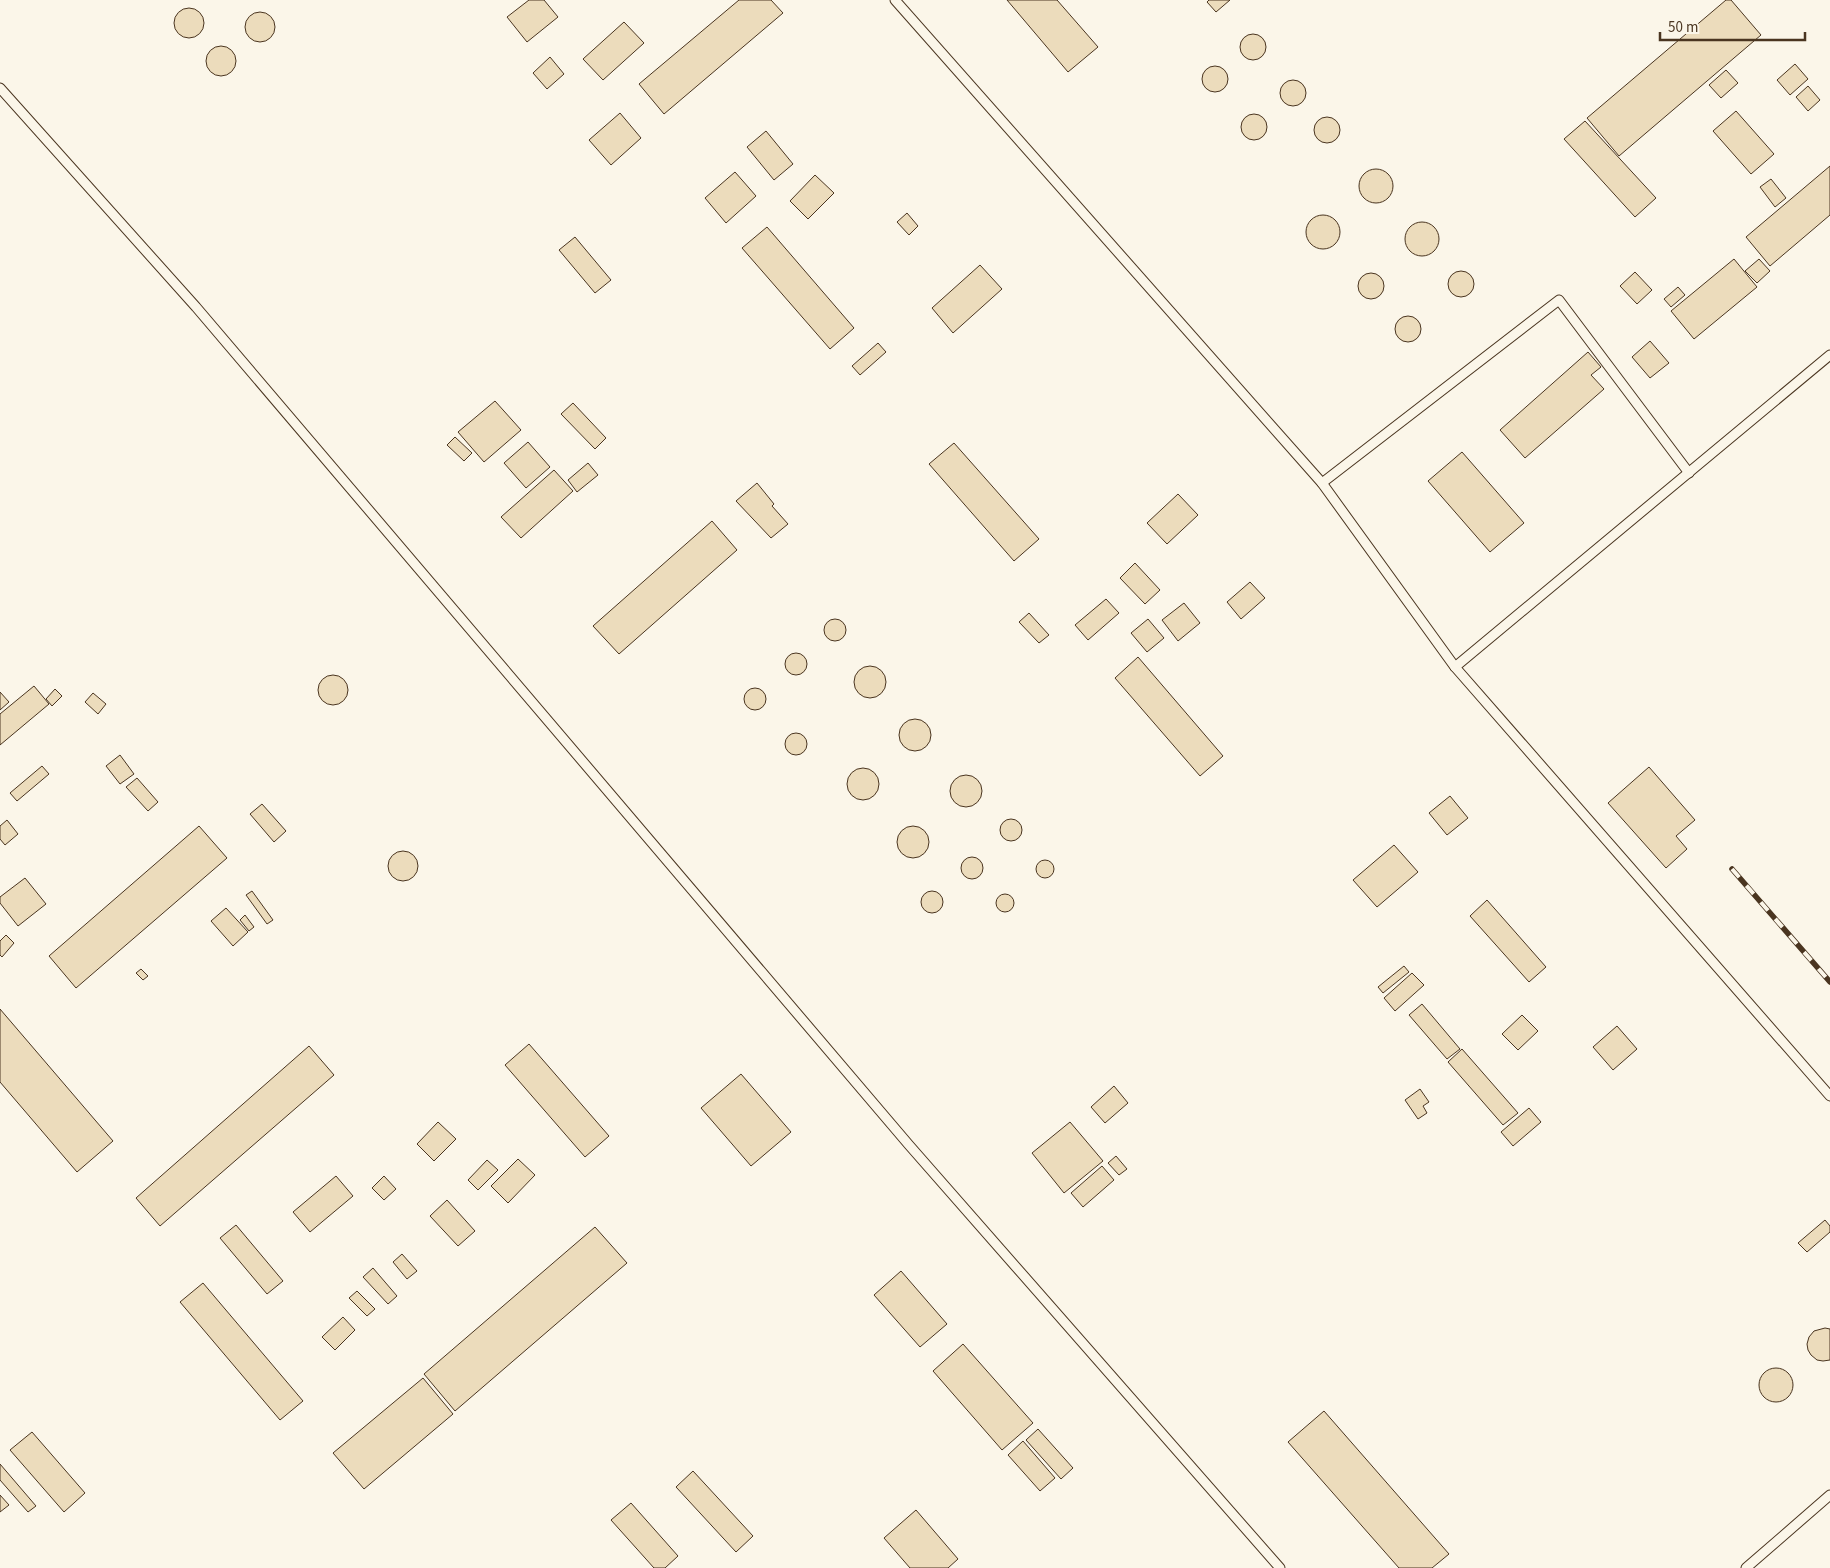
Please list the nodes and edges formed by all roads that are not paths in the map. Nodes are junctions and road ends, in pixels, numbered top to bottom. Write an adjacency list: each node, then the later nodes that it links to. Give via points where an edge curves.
1 (895, 0): 5 (lane)
2 (0, 88): 9 (lane, via 196,307 909,1145)
3 (1830, 355): 4 (lane)
4 (1689, 473): 5 (lane, via 1559,300); 6 (lane)
5 (1322, 483): 6 (lane)
6 (1455, 667): 7 (lane)
7 (1830, 1096)
8 (1830, 1495): 10 (lane)
9 (1280, 1568)
10 (1746, 1568)

